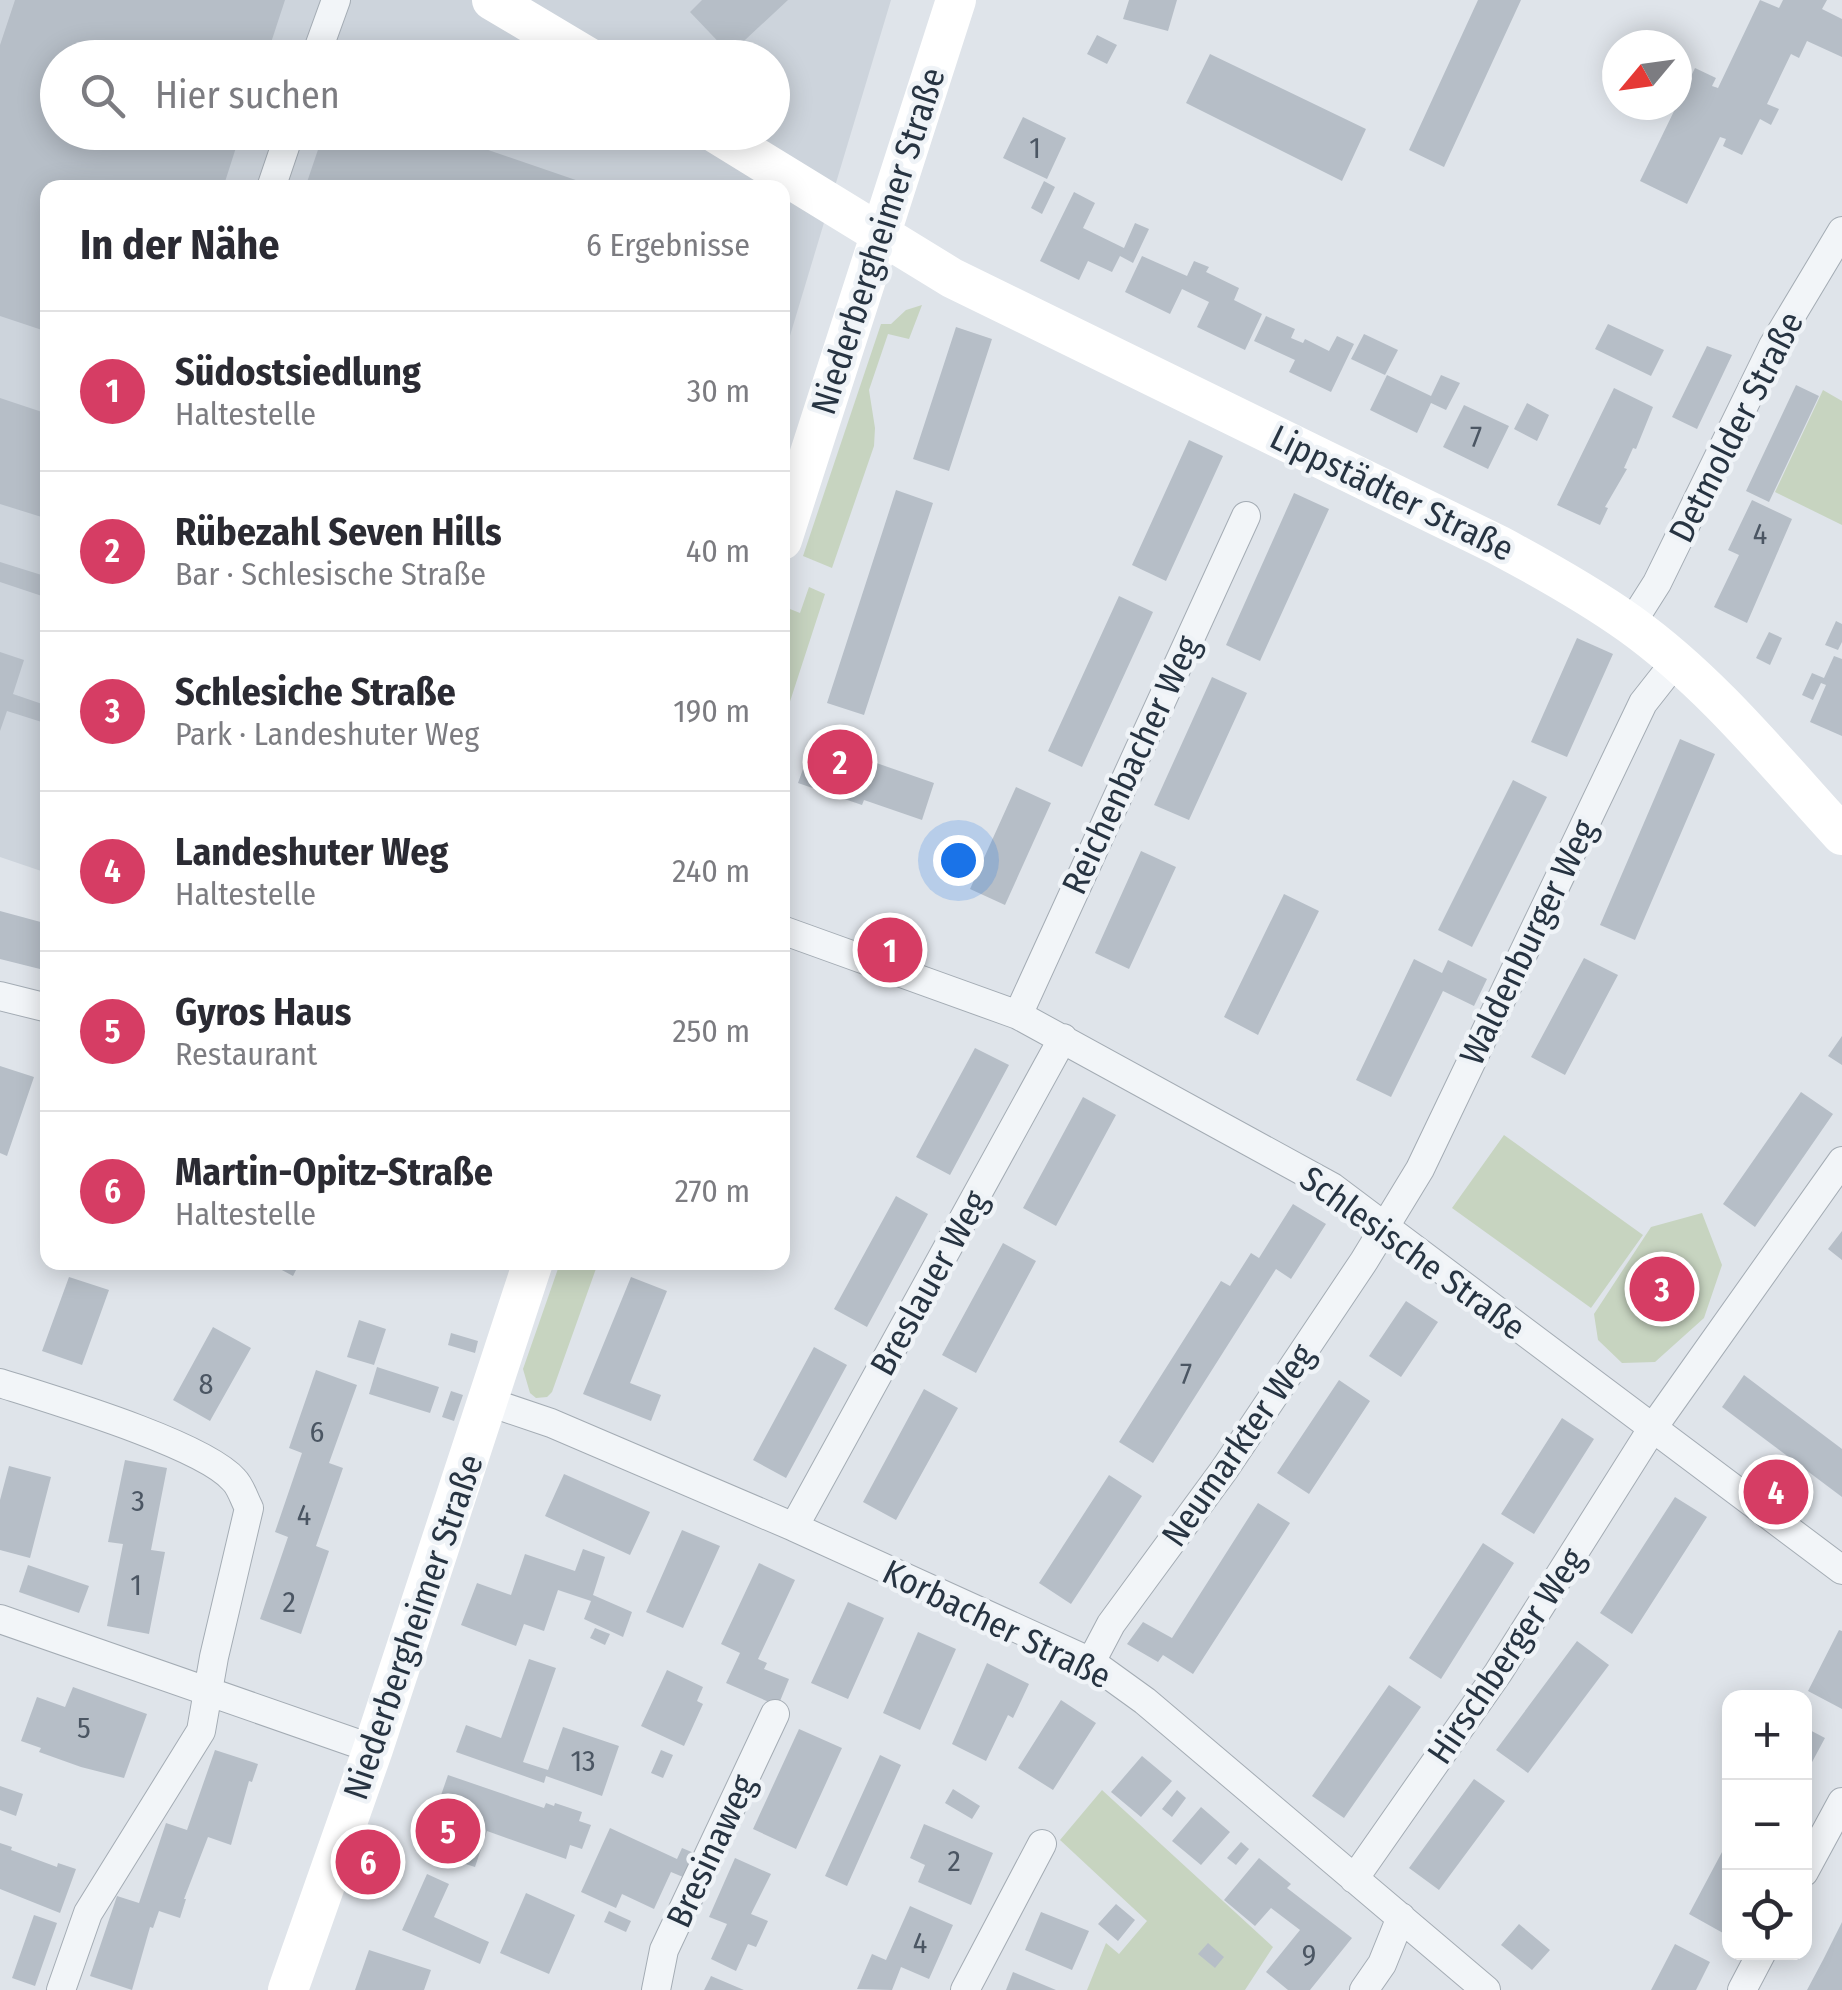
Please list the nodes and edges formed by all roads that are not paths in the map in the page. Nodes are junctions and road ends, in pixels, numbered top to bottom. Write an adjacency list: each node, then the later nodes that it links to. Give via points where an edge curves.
1 (336, 0): 4 (street)
2 (492, 0): 5 (main road)
3 (956, 0): 10 (main road, Niederbergheimer Straße)
4 (322, 40)
5 (558, 40)
6 (284, 150): 8 (street)
7 (743, 150): 10 (main road, Lippstädter Straße)
8 (274, 180)
9 (1842, 230): 13 (street, Detmolder Straße, via 1773,346)
10 (882, 235): 11 (main road, Niederbergheimer Straße); 13 (main road, Lippstädter Straße, via 952,278 1498,545)
11 (790, 509)
12 (1246, 516): 19 (street, Reichenbacher Weg)
13 (1631, 624): 14 (main road, Lippstädter Straße)
14 (1676, 660): 15 (main road, Lippstädter Straße); 22 (street, Waldenburger Weg, via 1643,703)
15 (1842, 835)
16 (790, 933): 19 (street, Schlesische Straße)
17 (0, 996): 18 (street)
18 (40, 1006)
19 (1018, 1015): 20 (street, Schlesische Straße)
20 (1063, 1038): 22 (street, Schlesische Straße, via 1332,1188); 27 (street, Breslauer Weg)
21 (1842, 1161): 26 (street, Hirschberger Weg)
22 (1385, 1228): 26 (street, Schlesische Straße); 30 (street, Neumarkter Weg)
23 (531, 1270): 25 (main road, Niederbergheimer Straße)
24 (0, 1383): 31 (street, via 205,1458 235,1480 249,1508)
25 (489, 1402): 27 (street, Korbacher Straße); 33 (main road, Niederbergheimer Straße)
26 (1652, 1430): 28 (street, Schlesische Straße); 37 (street, Hirschberger Weg, via 1498,1673)
27 (794, 1528): 30 (street, Korbacher Straße)
28 (1842, 1570)
29 (0, 1619): 31 (street)
30 (1092, 1662): 37 (street, Korbacher Straße)
31 (208, 1693): 33 (street); 40 (street, via 202,1731 88,1914)
32 (775, 1714): 42 (street, Bresinaweg, via 664,1950)
33 (373, 1749): 41 (main road, Niederbergheimer Straße)
34 (1842, 1802): 36 (street)
35 (1042, 1844): 43 (street)
36 (1805, 1870)
37 (1354, 1879): 38 (street, Korbacher Straße)
38 (1401, 1917): 44 (street); 45 (street, Korbacher Straße)
39 (1758, 1960): 46 (street)
40 (61, 1990)
41 (288, 1990)
42 (656, 1990)
43 (964, 1990)
44 (1364, 1990)
45 (1486, 1990)
46 (1742, 1990)

